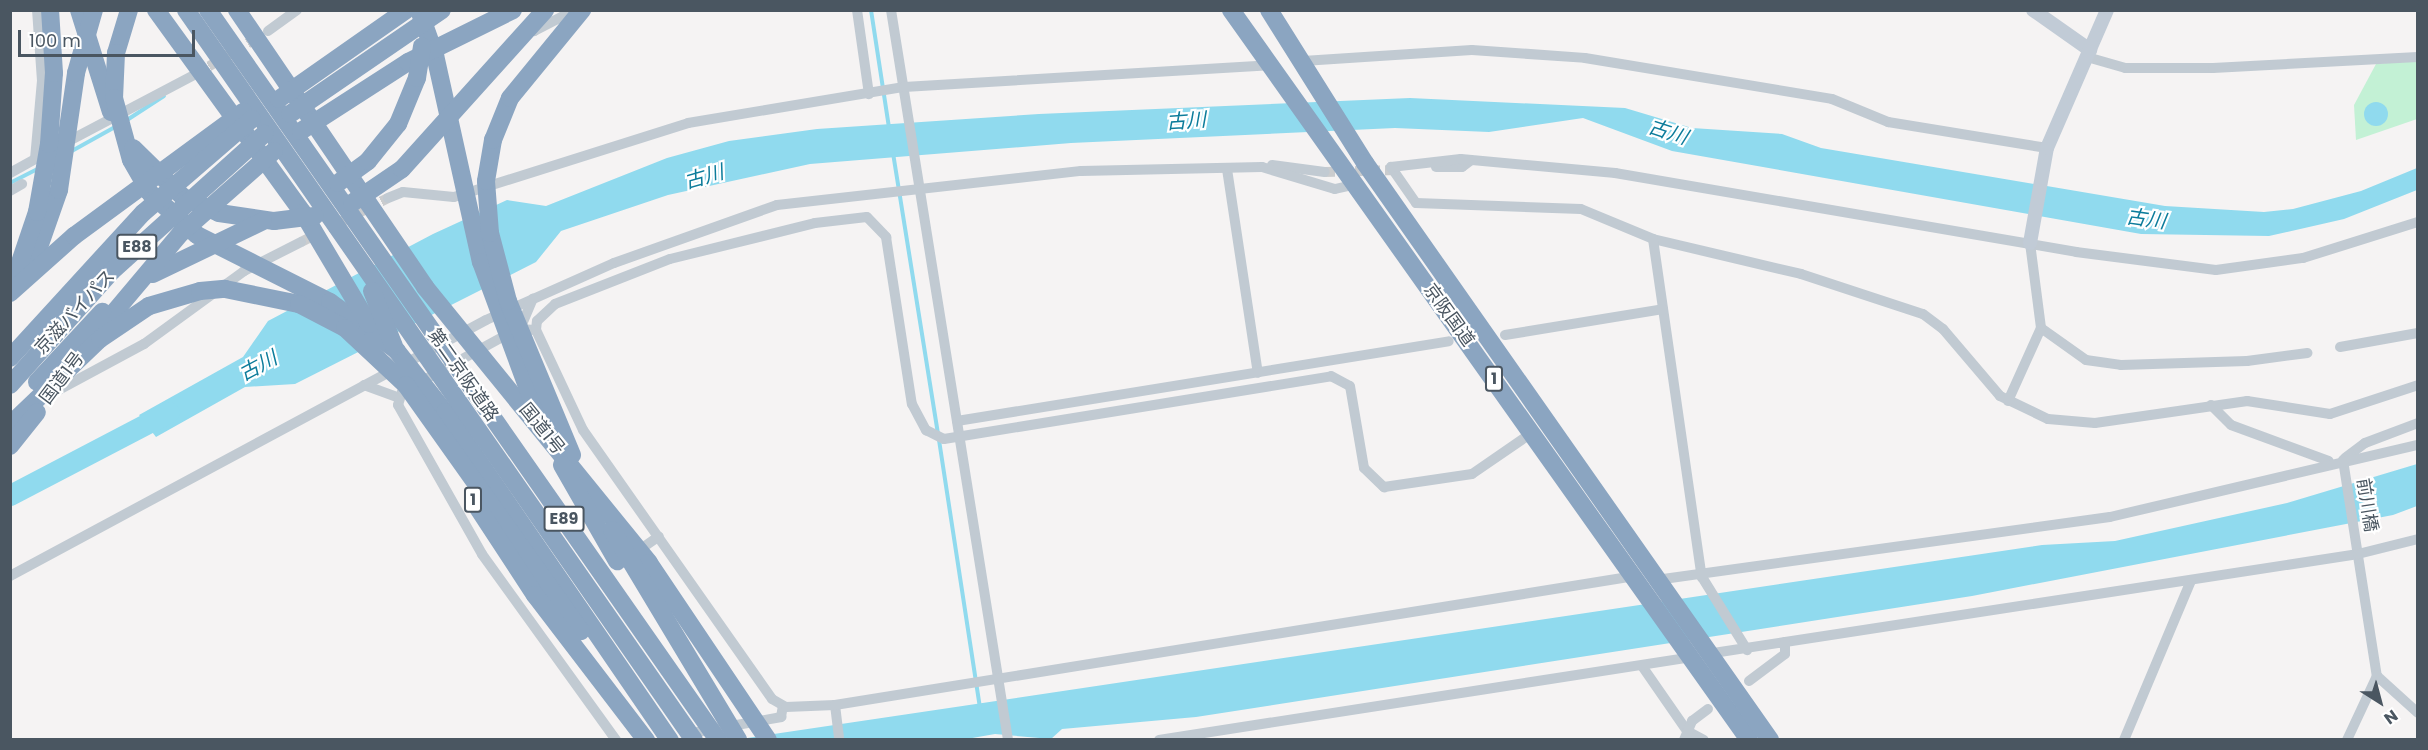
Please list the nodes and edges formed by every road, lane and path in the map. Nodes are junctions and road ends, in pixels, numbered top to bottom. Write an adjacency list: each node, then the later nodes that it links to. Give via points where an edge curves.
1 (36, 10): 42 (street, via 42,81)
2 (50, 10): 60 (highway, via 54,73 49,144 37,212)
3 (79, 10): 17 (highway, via 109,110 142,159 169,186 202,206 274,221 324,214 384,183)
4 (94, 10): 63 (highway, via 76,73 52,215)
5 (129, 10): 117 (highway, via 116,53 114,98 127,150 150,193 197,235 330,302 396,350 445,412)
6 (156, 10): 37 (highway, 1)
7 (186, 10): 118 (highway, 第二京阪道路 / E89)
8 (201, 10): 36 (highway)
9 (208, 10): 119 (highway, 第二京阪道路 / E89)
10 (237, 10): 33 (highway, 国道1号)
11 (297, 10): 27 (street)
12 (387, 10): 33 (highway)
13 (406, 10): 36 (highway, E88)
14 (420, 10): 81 (highway, via 422,56 409,102 368,161 328,190 190,252 119,297 75,337); 108 (highway, via 435,55 469,219 525,386 593,522)
15 (442, 10): 75 (highway, 京滋バイパス / E88, via 277,124 157,227 72,313)
16 (513, 10): 38 (highway, 国道1号, via 408,62)
17 (545, 10)
18 (575, 10): 26 (street, via 534,32)
19 (582, 10): 108 (highway, via 523,79 500,120 486,181 490,233 523,342 572,455)
20 (857, 10): 35 (street)
21 (891, 10): 34 (street)
22 (1231, 10): 31 (highway, 京阪国道 / 1)
23 (1269, 10): 30 (highway, 京阪国道 / 1)
24 (2033, 10): 28 (street)
25 (2107, 10): 28 (street)
26 (530, 27)
27 (268, 31)
28 (2088, 54): 29 (street, via 2125,68 2213,68); 40 (street)
29 (2418, 57)
30 (1305, 65): 40 (street, via 1472,50 1585,58 1832,99 1888,122); 56 (highway, 京阪国道 / 1, via 1365,163)
31 (1271, 69): 34 (street); 50 (highway, 京阪国道 / 1)
32 (192, 76): 42 (street)
33 (283, 83): 36 (highway); 38 (highway, 国道1号); 39 (highway, via 278,108)
34 (905, 91): 35 (street); 51 (street)
35 (869, 94): 53 (street, via 688,123 454,197 404,192)
36 (263, 104): 37 (highway); 41 (highway, via 268,134); 73 (highway, 京滋バイパス / E88, via 143,213)
37 (236, 117): 41 (highway, 1); 61 (highway, via 74,236)
38 (311, 124): 39 (highway, 国道1号); 121 (highway, 国道1号, via 376,219 649,563)
39 (288, 140): 41 (highway, 国道1号); 87 (highway, via 348,233)
40 (2046, 151): 58 (street)
41 (265, 158): 87 (highway, 1, via 324,245); 89 (highway, 国道1号, via 159,258)
42 (35, 159): 48 (street)
43 (1470, 161): 46 (street, via 1462,167); 54 (street, via 1391,167); 58 (street, via 1615,173)
44 (1262, 167): 45 (street); 47 (street); 50 (street, via 1335,189)
45 (1227, 169): 51 (street, via 1081,171); 74 (street)
46 (1397, 170)
47 (1325, 172)
48 (10, 173)
49 (22, 184): 52 (street)
50 (1356, 184): 85 (highway, 京阪国道 / 1)
51 (917, 186): 62 (street, via 777,206 614,263); 82 (street)
52 (10, 191)
53 (388, 198)
54 (1416, 203): 56 (street); 57 (street, via 1546,204 1606,216)
55 (2418, 222): 58 (street, via 2314,255 2229,270 2186,269)
56 (1410, 226): 99 (highway, 京阪国道 / 1)
57 (1653, 239): 64 (street); 79 (street, via 1801,274 1923,314)
58 (2031, 240): 65 (street)
59 (301, 242): 81 (street, via 244,271 144,344)
60 (10, 287)
61 (10, 293)
62 (532, 299): 66 (street); 76 (street)
63 (10, 306)
64 (1663, 309): 69 (street); 97 (street)
65 (2042, 328): 72 (street, via 2086,360 2104,364 2247,361); 79 (street)
66 (520, 329): 67 (street); 78 (street)
67 (536, 330): 86 (street, via 537,321 555,304 670,259 815,223 867,217 886,237 918,421 944,439); 92 (street, via 583,430)
68 (2418, 333): 71 (street)
69 (1505, 334)
70 (1449, 341): 74 (street)
71 (2340, 347)
72 (2307, 353)
73 (10, 358)
74 (1258, 373): 82 (street)
75 (10, 385)
76 (364, 385): 78 (street); 95 (street)
77 (2418, 385): 80 (street, via 2330,414 2270,402)
78 (398, 398): 100 (street, via 402,416 482,554)
79 (2008, 401): 80 (street, via 2042,417 2079,423)
80 (2211, 405): 90 (street, via 2231,425)
81 (10, 416)
82 (957, 421): 86 (street)
83 (2418, 423): 91 (street, via 2365,443)
84 (10, 425): 117 (highway, via 100,339 175,296 246,290 323,315 367,346 406,385 543,581)
85 (1533, 432): 86 (street, via 1472,474 1384,487 1364,468 1350,386 1331,376); 96 (highway, 京阪国道 / 1)
86 (961, 435): 106 (street)
87 (439, 443): 115 (highway, 1, via 535,595)
88 (2418, 445): 91 (street)
89 (10, 446)
90 (2329, 461): 91 (street); 97 (street, via 2171,506)
91 (2344, 464): 94 (street, 前川橋)
92 (659, 536): 100 (street); 110 (street, via 772,699)
93 (2418, 540): 94 (street)
94 (2357, 551): 98 (street); 105 (street, 前川橋)
95 (10, 576)
96 (1636, 576): 99 (highway, 京阪国道 / 1); 106 (street)
97 (1703, 580): 99 (street); 102 (street)
98 (2191, 581): 101 (street); 128 (street)
99 (1656, 587): 103 (highway, 京阪国道 / 1)
100 (532, 625): 114 (street)
101 (1785, 642): 102 (street); 107 (street, via 1785,654)
102 (1747, 646): 103 (street)
103 (1699, 653): 104 (street); 126 (highway, 京阪国道 / 1); 127 (highway, 京阪国道 / 1)
104 (1642, 666): 113 (street); 124 (street)
105 (2377, 676): 112 (street); 129 (street)
106 (998, 677): 109 (street); 123 (street)
107 (1749, 681)
108 (705, 692): 120 (highway)
109 (835, 705): 110 (street); 122 (street)
110 (783, 706): 116 (street, via 781,717)
111 (1708, 709): 113 (street)
112 (2418, 713)
113 (1685, 735): 125 (street)
114 (616, 740)
115 (646, 740)
116 (656, 740)
117 (669, 740)
118 (694, 740)
119 (718, 740)
120 (738, 740)
121 (768, 740)
122 (839, 740)
123 (1008, 740)
124 (1159, 740)
125 (1704, 740)
126 (1749, 740)
127 (1770, 740)
128 (2124, 740)
129 (2347, 740)

